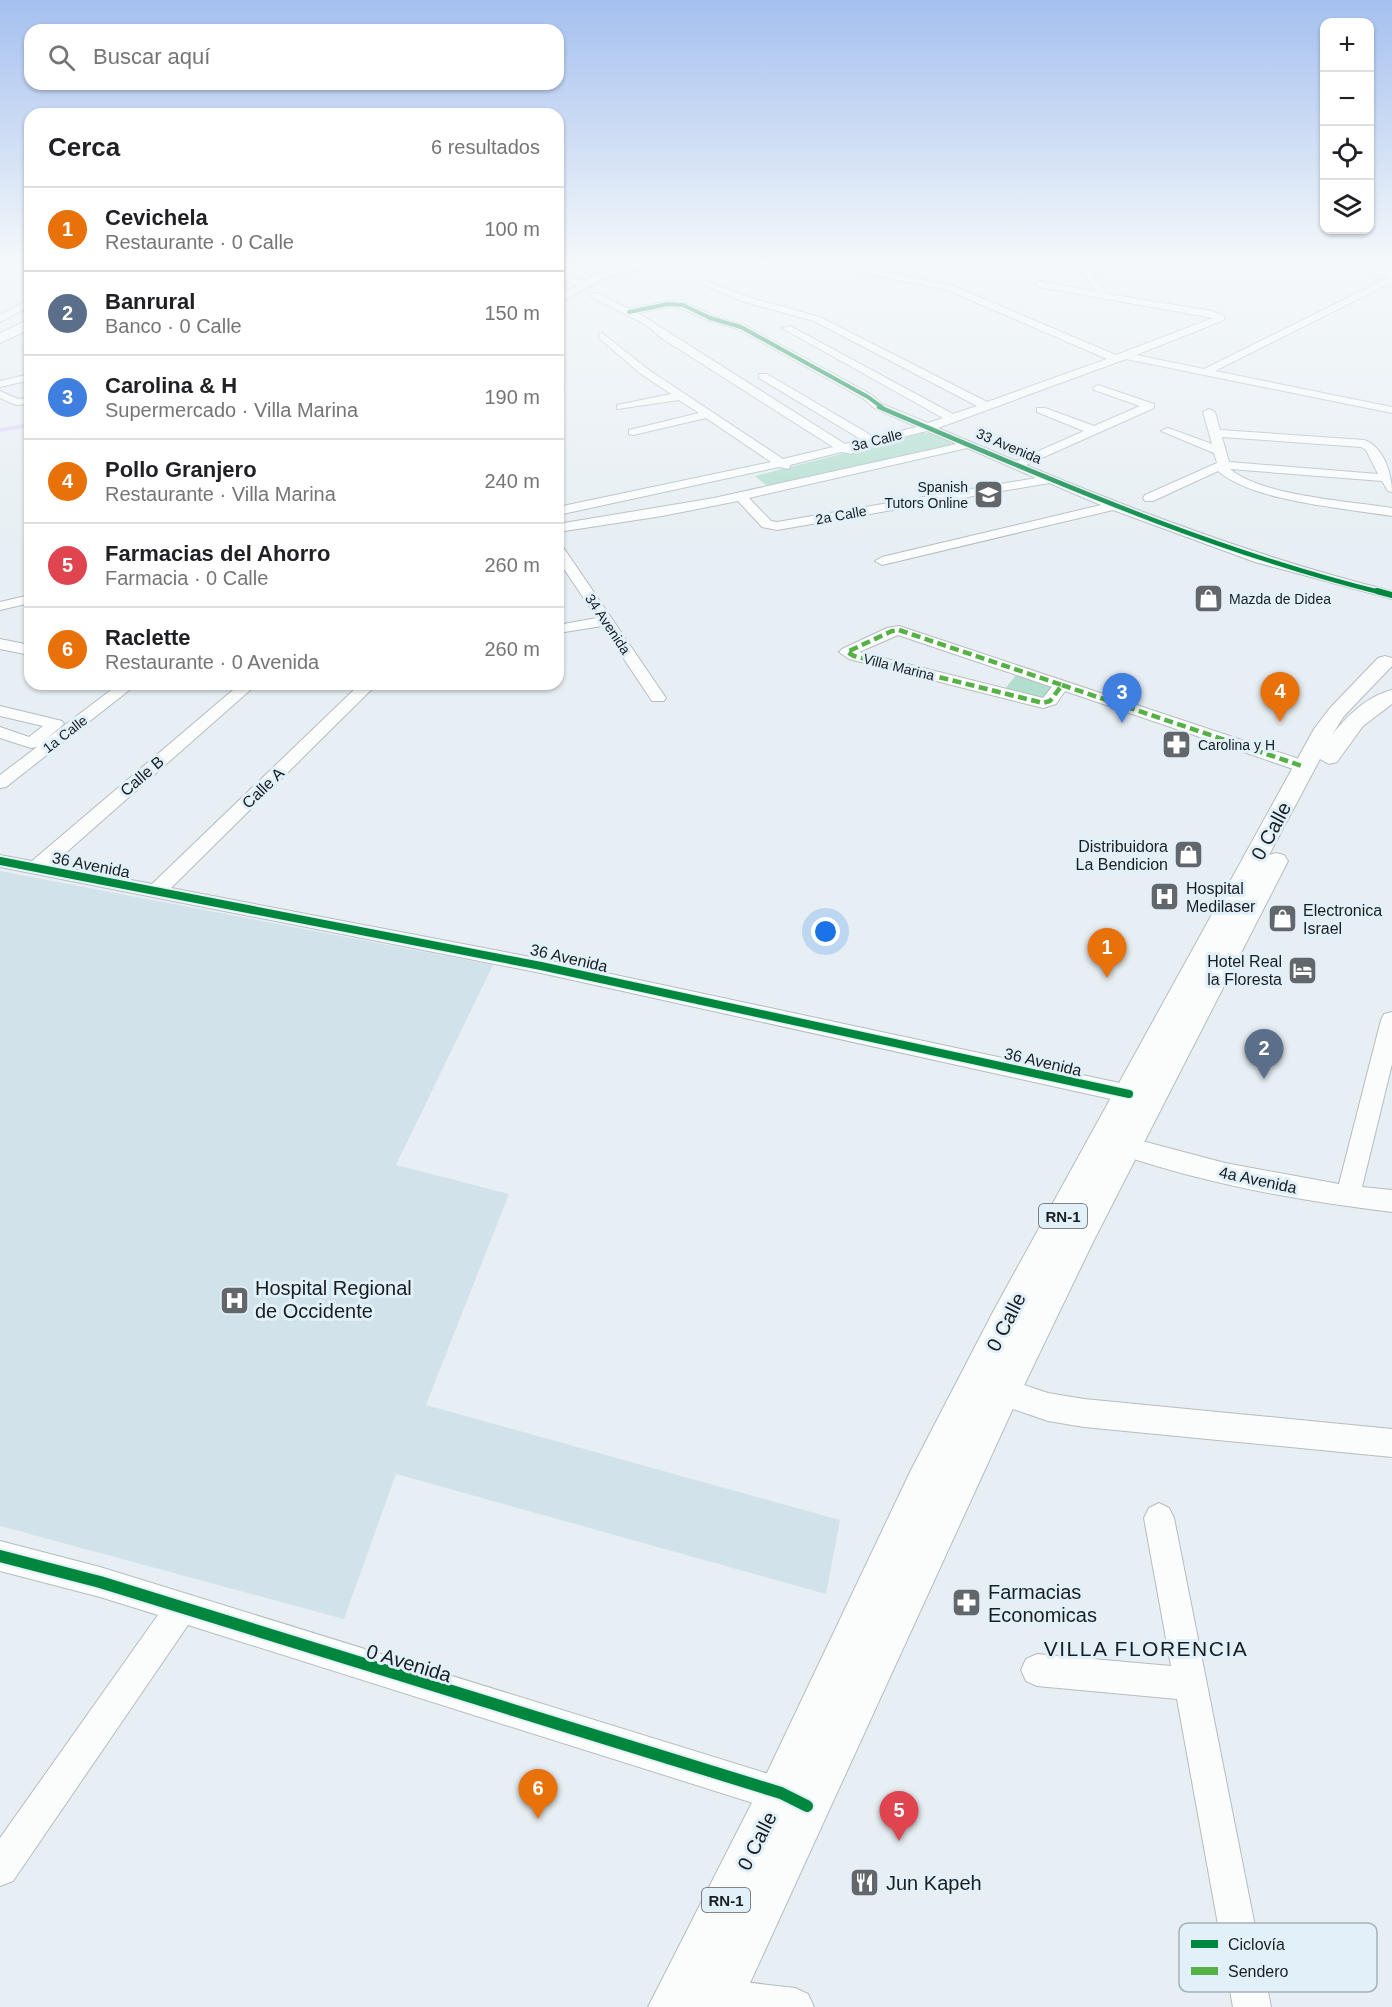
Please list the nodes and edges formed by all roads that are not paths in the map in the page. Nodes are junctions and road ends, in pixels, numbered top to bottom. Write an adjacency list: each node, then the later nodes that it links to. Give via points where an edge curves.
1 (627, 357): 16 (street)
2 (696, 357): 32 (street)
3 (795, 357): 25 (street, 33 Avenida, via 878,406)
4 (840, 357): 24 (street)
5 (890, 357): 18 (street)
6 (1121, 357): 8 (street); 18 (street)
7 (1235, 357): 8 (street)
8 (1205, 372): 21 (street)
9 (763, 376): 30 (street)
10 (24, 378): 11 (street)
11 (0, 384)
12 (1141, 387): 15 (street)
13 (1098, 388): 15 (street)
14 (0, 394): 17 (street)
15 (1122, 395): 26 (street, via 1150,406)
16 (680, 396): 19 (street); 23 (street)
17 (24, 401)
18 (986, 406): 24 (street)
19 (621, 407)
20 (1041, 410): 26 (street)
21 (1392, 410)
22 (1209, 412): 29 (street)
23 (709, 414): 28 (street); 35 (street)
24 (952, 418): 25 (street)
25 (929, 428): 30 (street, 3a Calle); 31 (street, 33 Avenida); 32 (street, 3a Calle)
26 (1096, 431): 34 (street)
27 (1167, 431): 33 (street)
28 (633, 432)
29 (1215, 433): 33 (street); 37 (street, via 1361,443 1370,447)
30 (872, 441): 32 (street, 3a Calle)
31 (971, 444): 34 (street, 33 Avenida); 39 (street, 3a Calle)
32 (846, 450): 35 (street, 3a Calle)
33 (1221, 451): 36 (street)
34 (1018, 464): 38 (street, 33 Avenida)
35 (783, 465): 42 (street, 3a Calle, via 652,497)
36 (1222, 465): 37 (street); 40 (street); 43 (street, via 1232,478 1256,487)
37 (1388, 475)
38 (1052, 479): 39 (street, 2a Calle, via 772,526); 41 (street, 33 Avenida)
39 (740, 496): 44 (street, 3a Calle)
40 (1149, 498)
41 (1113, 506): 46 (street); 49 (street, 33 Avenida, via 1310,574)
42 (564, 512)
43 (1392, 512)
44 (564, 527)
45 (564, 559): 47 (street, 34 Avenida)
46 (882, 561)
47 (574, 573): 48 (street); 54 (street, 34 Avenida)
48 (564, 575)
49 (1392, 595)
50 (24, 600): 51 (street)
51 (0, 606)
52 (24, 610): 53 (street)
53 (0, 616)
54 (605, 621): 55 (street); 64 (street, 34 Avenida)
55 (564, 628)
56 (0, 644): 57 (street)
57 (24, 649)
58 (1390, 660): 67 (main road, 0 Calle / RN-1, via 1337,712)
59 (1062, 685): 59 (street, Villa Marina, via 897,630 847,652 1043,704); 67 (street, Villa Marina)
60 (121, 690): 68 (street, 1a Calle)
61 (242, 690): 70 (street, Calle B)
62 (363, 690): 71 (street, Calle A)
63 (1392, 696): 74 (main road, 0 Calle / RN-1, via 1360,717 1332,752)
64 (658, 698)
65 (0, 711): 66 (street, via 56,724 31,743)
66 (0, 732)
67 (1305, 767): 73 (main road, 0 Calle / RN-1)
68 (0, 783)
69 (0, 861): 70 (street, 36 Avenida)
70 (36, 868): 71 (street, 36 Avenida)
71 (156, 891): 73 (street, 36 Avenida, via 541,966)
72 (1392, 1020): 75 (street)
73 (1129, 1094): 84 (main road, 0 Calle / RN-1, via 924,1483)
74 (1127, 1147): 75 (street, 4a Avenida, via 1255,1180); 77 (main road, 0 Calle / RN-1)
75 (1348, 1196): 76 (street, 4a Avenida)
76 (1392, 1201)
77 (1003, 1392): 78 (street, via 1048,1407 1084,1413); 84 (main road, 0 Calle / RN-1)
78 (1392, 1443)
79 (1159, 1518): 83 (street)
80 (0, 1556): 81 (street, 0 Avenida, via 100,1582)
81 (181, 1609): 84 (street, 0 Avenida); 85 (street)
82 (1037, 1670): 83 (street)
83 (1191, 1684): 86 (street)
84 (794, 1800): 88 (main road, 0 Calle / RN-1); 89 (main road, 0 Calle / RN-1)
85 (0, 1868)
86 (1236, 1923)
87 (1249, 1992): 91 (street)
88 (716, 2003): 90 (street)
89 (672, 2007)
90 (795, 2007)
91 (1252, 2007)

